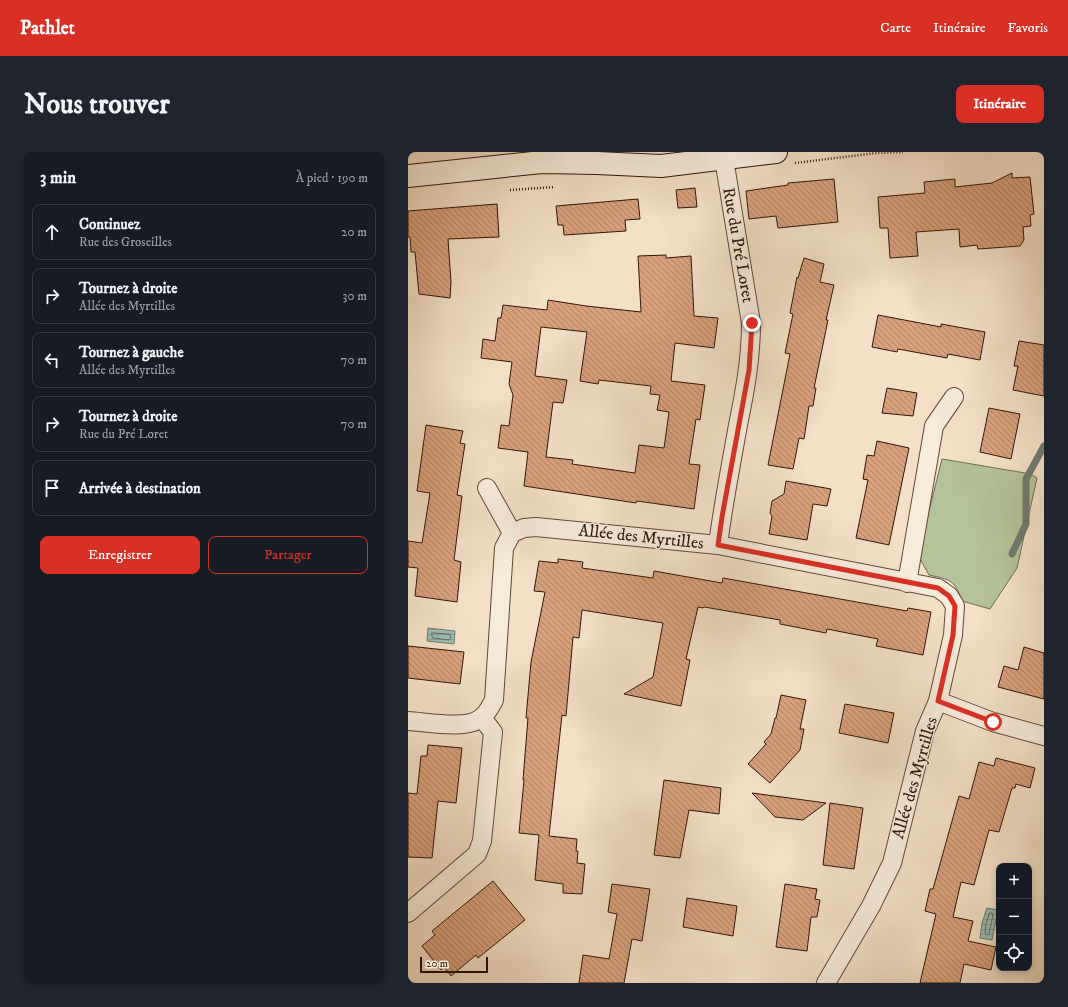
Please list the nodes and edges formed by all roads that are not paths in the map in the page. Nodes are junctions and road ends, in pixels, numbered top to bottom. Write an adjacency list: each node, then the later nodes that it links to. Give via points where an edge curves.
1 (784, 158): 2 (main road)
2 (724, 159): 3 (main road, via 661,166 542,162); 7 (street, Rue du Pré Loret, via 752,323 749,370)
3 (408, 176)
4 (954, 397): 8 (street, via 934,426)
5 (486, 488): 6 (street)
6 (512, 533): 7 (street, Allée des Myrtilles, via 536,527); 10 (street, via 504,548 494,700)
7 (718, 545): 8 (street, Allée des Myrtilles)
8 (907, 583): 9 (street, Allée des Myrtilles, via 938,588 949,596 955,606 953,635)
9 (938, 701): 12 (street, via 993,722); 14 (street, Allée des Myrtilles, via 925,731 892,863)
10 (482, 718): 11 (street, via 465,725); 13 (street, via 493,732 482,841 477,854)
11 (408, 721)
12 (1044, 736)
13 (408, 912)
14 (826, 983)

